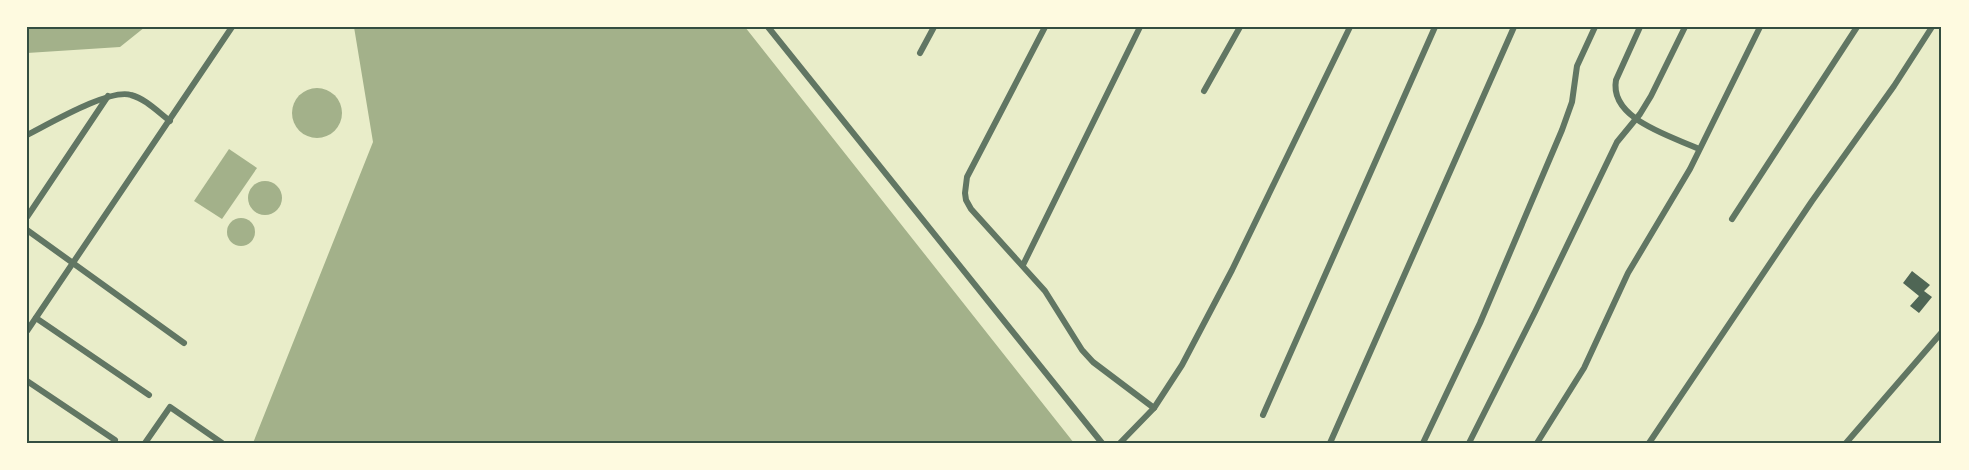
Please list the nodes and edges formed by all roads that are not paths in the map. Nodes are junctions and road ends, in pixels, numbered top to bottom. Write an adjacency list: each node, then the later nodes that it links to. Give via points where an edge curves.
1 (232, 27): 20 (street)
2 (768, 27): 39 (street)
3 (934, 27): 16 (street)
4 (1045, 27): 27 (street, via 965,185 971,209)
5 (1140, 27): 27 (street)
6 (1240, 27): 17 (street)
7 (1350, 27): 34 (street, via 1232,270)
8 (1435, 27): 35 (street)
9 (1514, 27): 41 (street)
10 (1595, 27): 42 (street, via 1578,66 1562,130 1480,323)
11 (1640, 27): 19 (street, via 1615,87 1621,104)
12 (1685, 27): 19 (street)
13 (1760, 27): 22 (street)
14 (1857, 27): 24 (street)
15 (1932, 27): 45 (street)
16 (920, 53)
17 (1204, 91)
18 (108, 96): 20 (street, via 133,95); 21 (street); 23 (street)
19 (1636, 119): 22 (street); 43 (street, via 1617,142)
20 (170, 121): 26 (street)
21 (27, 135)
22 (1700, 149): 44 (street, via 1628,273 1584,368)
23 (27, 217)
24 (1732, 219)
25 (27, 230): 26 (street)
26 (74, 263): 28 (street); 31 (street)
27 (1023, 265): 34 (street, via 1088,356)
28 (36, 318): 29 (street); 33 (street)
29 (27, 331)
30 (1942, 332): 46 (street)
31 (184, 344)
32 (27, 381): 36 (street)
33 (149, 395)
34 (1155, 408): 40 (street)
35 (1263, 415)
36 (115, 440)
37 (145, 443): 38 (street, via 170,408)
38 (222, 443)
39 (1102, 443)
40 (1120, 443)
41 (1330, 443)
42 (1423, 443)
43 (1469, 443)
44 (1537, 443)
45 (1649, 443)
46 (1846, 443)

